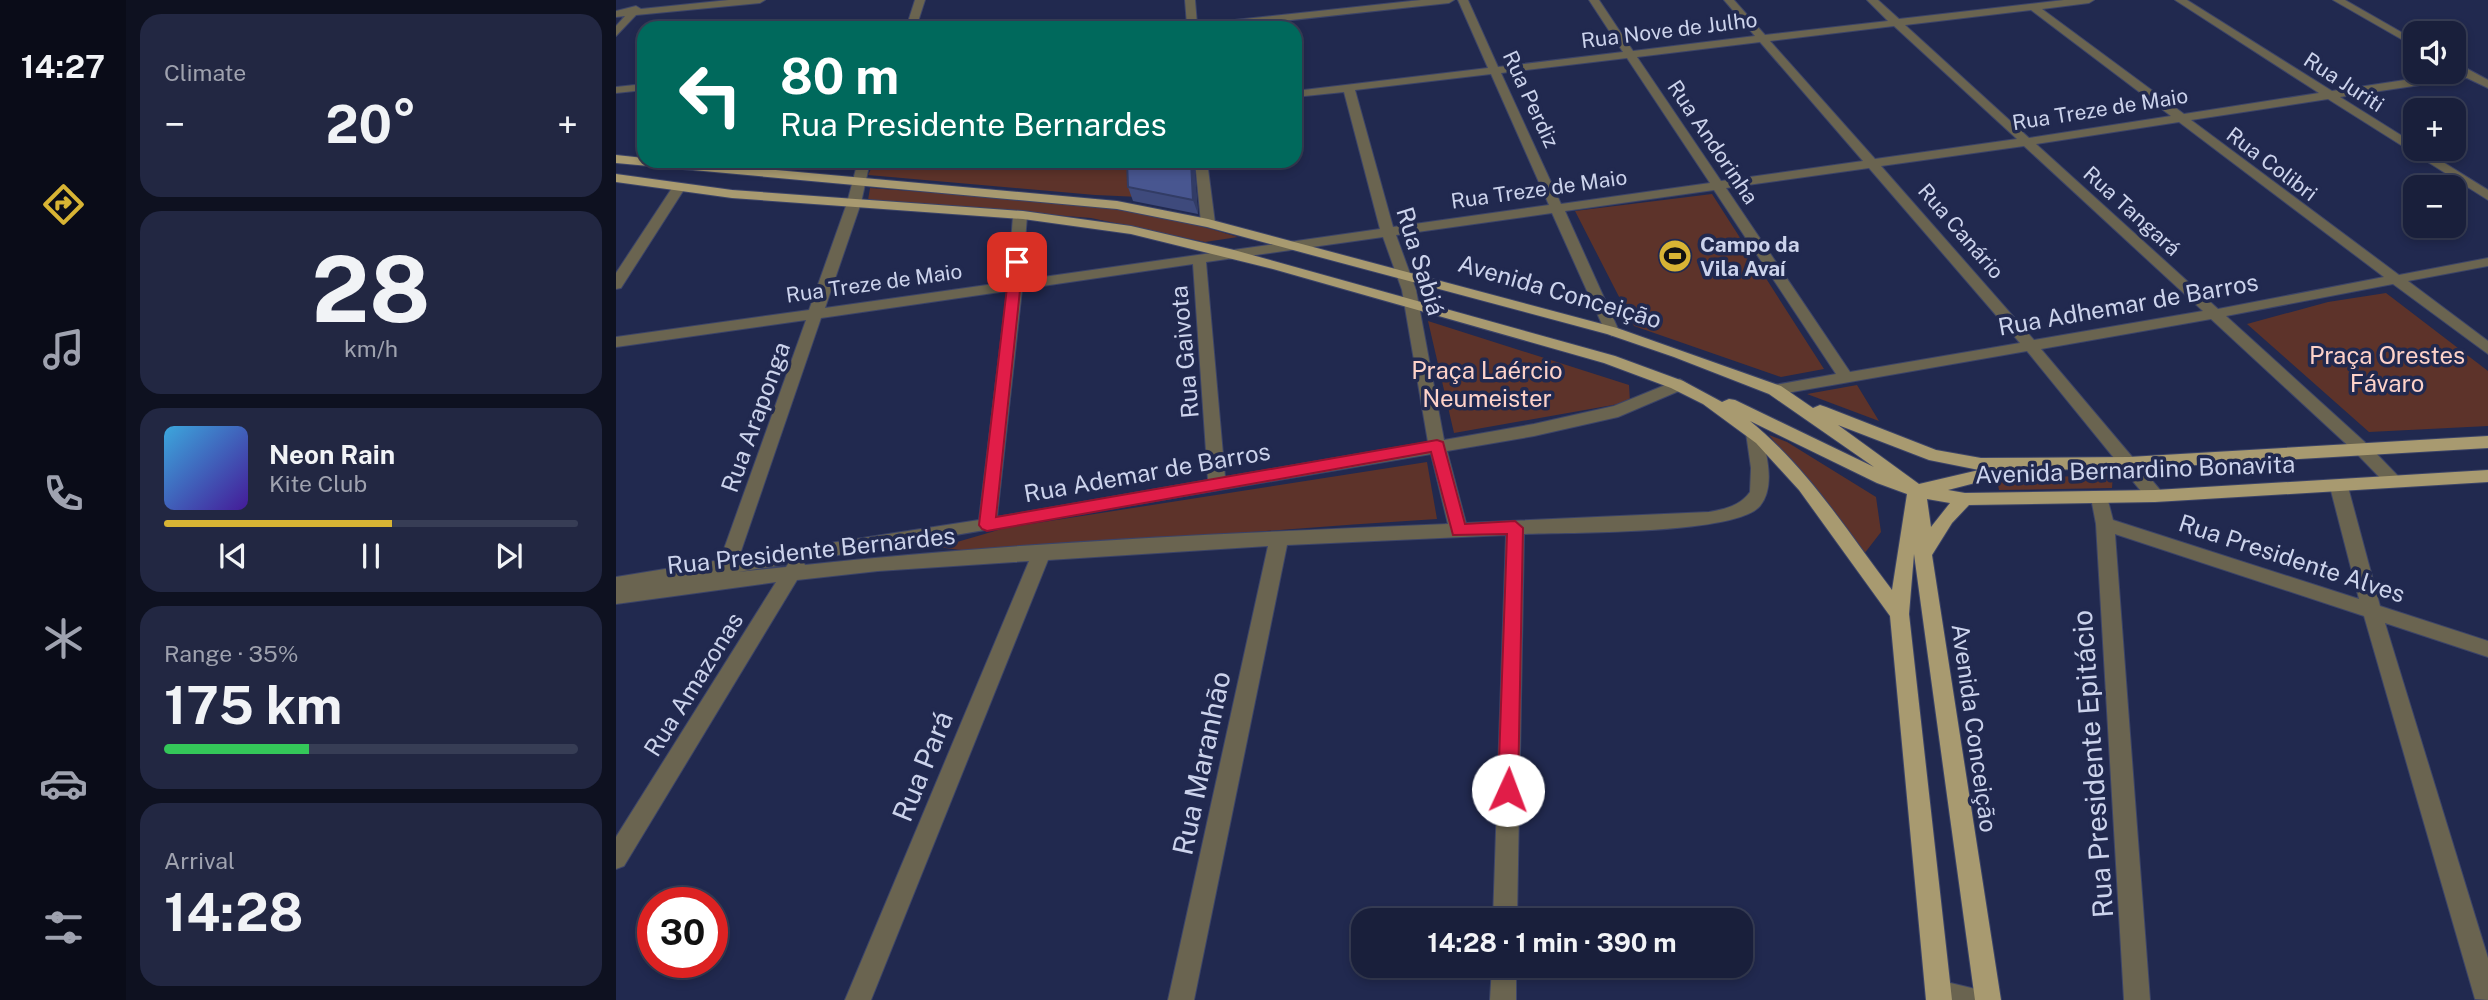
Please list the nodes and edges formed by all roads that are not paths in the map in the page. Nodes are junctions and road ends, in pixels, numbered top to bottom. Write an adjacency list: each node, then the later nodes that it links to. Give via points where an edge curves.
1 (644, 0): 14 (street)
2 (760, 0): 14 (street)
3 (919, 0): 16 (street)
4 (1189, 0): 17 (street)
5 (1449, 0): 18 (street)
6 (1463, 0): 24 (street, Rua Perdiz)
7 (1594, 0): 23 (street, Rua Andorinha)
8 (1729, 0): 22 (street, Rua Canário)
9 (1872, 0): 19 (street, Rua Tangará)
10 (2089, 0): 13 (street, Rua Nove de Julho)
11 (2180, 0): 31 (street, Rua Juriti)
12 (2338, 0): 21 (street)
13 (2034, 7): 19 (street, Rua Nove de Julho); 32 (street, Rua Colibri)
14 (634, 12): 15 (street); 20 (street)
15 (616, 14)
16 (913, 21)
17 (1190, 21)
18 (1256, 21)
19 (1897, 23): 22 (street, Rua Nove de Julho); 33 (street, Rua Tangará)
20 (616, 33)
21 (2403, 37)
22 (1762, 38): 23 (street, Rua Nove de Julho); 38 (street, Rua Canário)
23 (1630, 54): 24 (street, Rua Nove de Julho); 44 (street, Rua Andorinha)
24 (1494, 70): 28 (street, Rua Nove de Julho); 48 (street, Rua Perdiz)
25 (2468, 74): 26 (street); 31 (street, Rua Treze de Maio)
26 (2488, 85)
27 (637, 87): 29 (street)
28 (1349, 88): 30 (street, Rua Nove de Julho); 51 (street, Rua Sabiá)
29 (616, 90)
30 (1302, 93)
31 (2331, 96): 32 (street, Rua Treze de Maio); 46 (street, Rua Juriti)
32 (2180, 118): 33 (street, Rua Treze de Maio); 57 (street, Rua Colibri)
33 (2024, 142): 38 (street, Rua Treze de Maio); 62 (street, Rua Tangará)
34 (616, 153): 36 (main road, Avenida Conceição)
35 (616, 159): 37 (main road)
36 (637, 159)
37 (637, 161)
38 (1872, 163): 44 (street, Rua Treze de Maio); 65 (street, Rua Canário)
39 (716, 168): 43 (main road, Avenida Conceição)
40 (862, 168): 43 (street)
41 (1202, 168): 50 (street)
42 (616, 178): 45 (main road)
43 (858, 181): 47 (street, Rua Araponga); 50 (main road, Avenida Conceição, via 1117,205)
44 (1719, 185): 48 (street, Rua Treze de Maio); 67 (street, Rua Andorinha)
45 (679, 188): 47 (main road); 58 (street)
46 (2488, 197)
47 (854, 203): 49 (main road); 61 (street, Rua Araponga)
48 (1559, 208): 51 (street, Rua Treze de Maio); 63 (street, Rua Perdiz)
49 (1020, 216): 53 (main road, via 1128,229); 59 (street)
50 (1208, 223): 52 (main road, Avenida Conceição)
51 (1387, 232): 52 (street, Rua Treze de Maio); 56 (street, Rua Sabiá)
52 (1288, 245): 53 (street, Rua Treze de Maio); 56 (main road, Avenida Conceição)
53 (1230, 253): 54 (street, Rua Treze de Maio); 60 (main road)
54 (1199, 258): 59 (street, Rua Treze de Maio); 78 (street, Rua Gaivota)
55 (2488, 262): 57 (street, Rua Adhemar de Barros)
56 (1405, 276): 60 (street, Rua Sabiá); 63 (main road, Avenida Conceição)
57 (2392, 279): 62 (street, Rua Adhemar de Barros); 66 (street, Rua Colibri)
58 (616, 285)
59 (1015, 285): 61 (street, Rua Treze de Maio); 85 (street)
60 (1412, 305): 68 (main road); 72 (street, Rua Sabiá)
61 (817, 312): 64 (street, Rua Treze de Maio); 92 (street, Rua Araponga)
62 (2213, 314): 65 (street, Rua Adhemar de Barros); 73 (street, Rua Tangará)
63 (1612, 331): 69 (main road, Avenida Conceição)
64 (616, 342)
65 (2029, 344): 67 (street, Rua Adhemar de Barros); 74 (street, Rua Canário)
66 (2488, 349)
67 (1846, 377): 69 (street, Rua Adhemar de Barros)
68 (1680, 384): 70 (main road); 72 (street, Rua Ademar de Barros, via 1643,402 1591,418); 80 (main road, Avenida Bernardino Bonavita)
69 (1775, 390): 75 (main road, Avenida Bernardino Bonavita, via 1935,456); 80 (main road, Avenida Conceição)
70 (1754, 433): 86 (street, Rua Presidente Bernardes, via 1758,498 1739,513 1709,519); 96 (main road, via 1810,493)
71 (2488, 442): 73 (main road, Avenida Bernardino Bonavita)
72 (1437, 445): 78 (street, Rua Ademar de Barros); 87 (street, Rua Sabiá)
73 (2361, 449): 74 (main road, Avenida Bernardino Bonavita); 77 (street, Rua Tangará)
74 (2129, 463): 75 (main road, Avenida Bernardino Bonavita); 81 (street, Rua Canário)
75 (2017, 466): 80 (main road)
76 (2488, 476): 77 (main road, Avenida Bernardino Bonavita)
77 (2394, 482): 79 (main road, Avenida Bernardino Bonavita)
78 (1217, 486): 85 (street, Rua Ademar de Barros)
79 (2339, 487): 81 (main road, Avenida Bernardino Bonavita); 95 (street)
80 (1916, 491): 83 (main road, Avenida Bernardino Bonavita); 89 (main road, Avenida Conceição); 96 (main road)
81 (2155, 496): 82 (main road, Avenida Bernardino Bonavita)
82 (2100, 498): 83 (main road, Avenida Bernardino Bonavita); 84 (street)
83 (1965, 499): 89 (main road)
84 (2105, 524): 95 (street, Rua Presidente Alves); 108 (street, Rua Presidente Epitácio)
85 (987, 525): 91 (street, Rua Ademar de Barros)
86 (1515, 528): 87 (street, Rua Presidente Bernardes); 99 (street)
87 (1458, 531): 88 (street, Rua Presidente Bernardes)
88 (1279, 538): 90 (street, Rua Presidente Bernardes); 104 (street, Rua Maranhão)
89 (1923, 554): 107 (main road, Avenida Conceição)
90 (1041, 555): 91 (street, Rua Presidente Bernardes); 103 (street, Rua Pará)
91 (797, 564): 92 (street, Rua Presidente Bernardes); 98 (street, Rua Amazonas)
92 (724, 574): 93 (street); 94 (street, Rua Presidente Bernardes)
93 (616, 584)
94 (616, 596)
95 (2371, 608): 97 (street, Rua Presidente Alves); 102 (street)
96 (1899, 614): 101 (main road)
97 (2488, 649)
98 (616, 858)
99 (1505, 908)
100 (1504, 978): 105 (street)
101 (1938, 996): 106 (street)
102 (2488, 999)
103 (858, 1000)
104 (1181, 1000)
105 (1503, 1000)
106 (1975, 1000)
107 (1988, 1000)
108 (2137, 1000)

